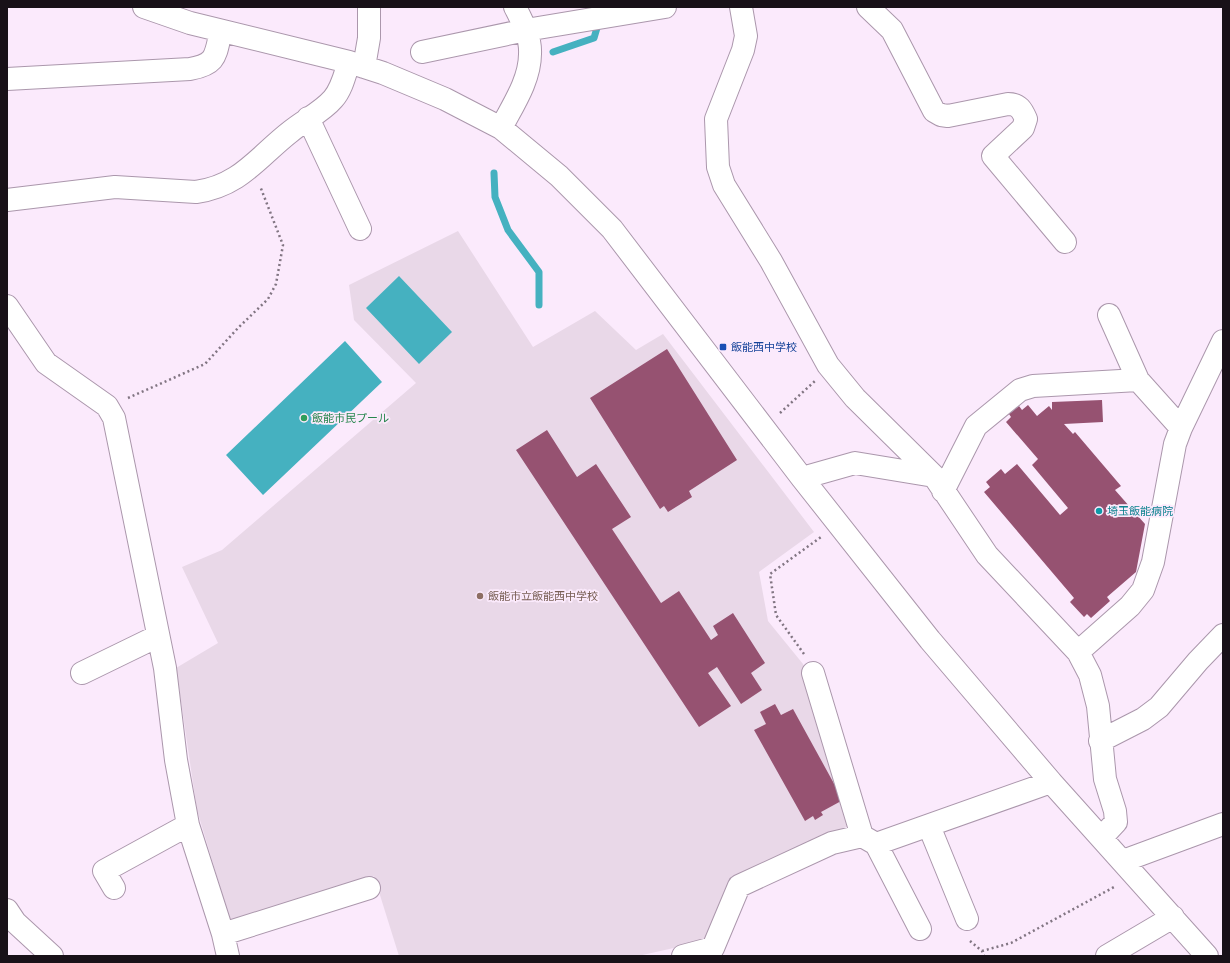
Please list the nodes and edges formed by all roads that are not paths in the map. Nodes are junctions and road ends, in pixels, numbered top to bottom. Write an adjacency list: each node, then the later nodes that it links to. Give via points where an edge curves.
1 (144, 7): 8 (street)
2 (369, 7): 10 (street, via 369,38)
3 (515, 7): 7 (street)
4 (665, 7): 7 (street)
5 (741, 7): 23 (street, via 746,36 743,50 716,119 718,167 724,185 771,261 830,368 855,398)
6 (868, 7): 16 (street, via 892,30 934,111 948,116 1008,104 1015,104 1021,109 1026,119 1023,128 993,156)
7 (526, 30): 9 (street); 13 (street, via 530,53 526,74 519,96)
8 (221, 31): 10 (street); 11 (street, via 215,57 205,66 190,69)
9 (422, 52)
10 (357, 65): 12 (street, via 333,100); 13 (street, via 444,99)
11 (7, 79)
12 (308, 118): 14 (street, via 289,132 253,167 209,190 196,192 116,187); 15 (street)
13 (501, 128): 22 (street, via 559,176 612,229)
14 (7, 200)
15 (360, 229)
16 (1065, 242)
17 (7, 306): 25 (street, via 46,364 107,406 114,418)
18 (1109, 315): 20 (street)
19 (1223, 341): 21 (street)
20 (1138, 380): 21 (street); 23 (street, via 1033,386 1020,390 976,426)
21 (1181, 428): 26 (street, via 1175,444 1153,562 1143,590 1130,606)
22 (802, 478): 23 (street, via 855,463); 30 (street, via 930,640)
23 (938, 484): 26 (street, via 987,555)
24 (1223, 635): 29 (street, via 1198,660 1159,707 1143,719)
25 (158, 636): 27 (street); 32 (street)
26 (1078, 652): 29 (street, via 1090,675 1098,706)
27 (82, 673)
28 (813, 673): 35 (street)
29 (1100, 742): 34 (street, via 1105,779 1116,822)
30 (1052, 782): 33 (street); 34 (street)
31 (1223, 824): 36 (street)
32 (188, 825): 37 (street, via 104,871); 43 (street)
33 (929, 826): 35 (street); 40 (street)
34 (1102, 837): 36 (street)
35 (869, 840): 42 (street); 46 (street, via 832,843 739,886 713,948)
36 (1130, 868): 39 (street)
37 (114, 888)
38 (370, 888): 43 (street)
39 (1173, 917): 47 (street); 48 (street)
40 (967, 919)
41 (10, 920): 44 (street)
42 (920, 929)
43 (223, 934): 45 (street)
44 (52, 956)
45 (228, 956)
46 (683, 956)
47 (1107, 956)
48 (1207, 956)

